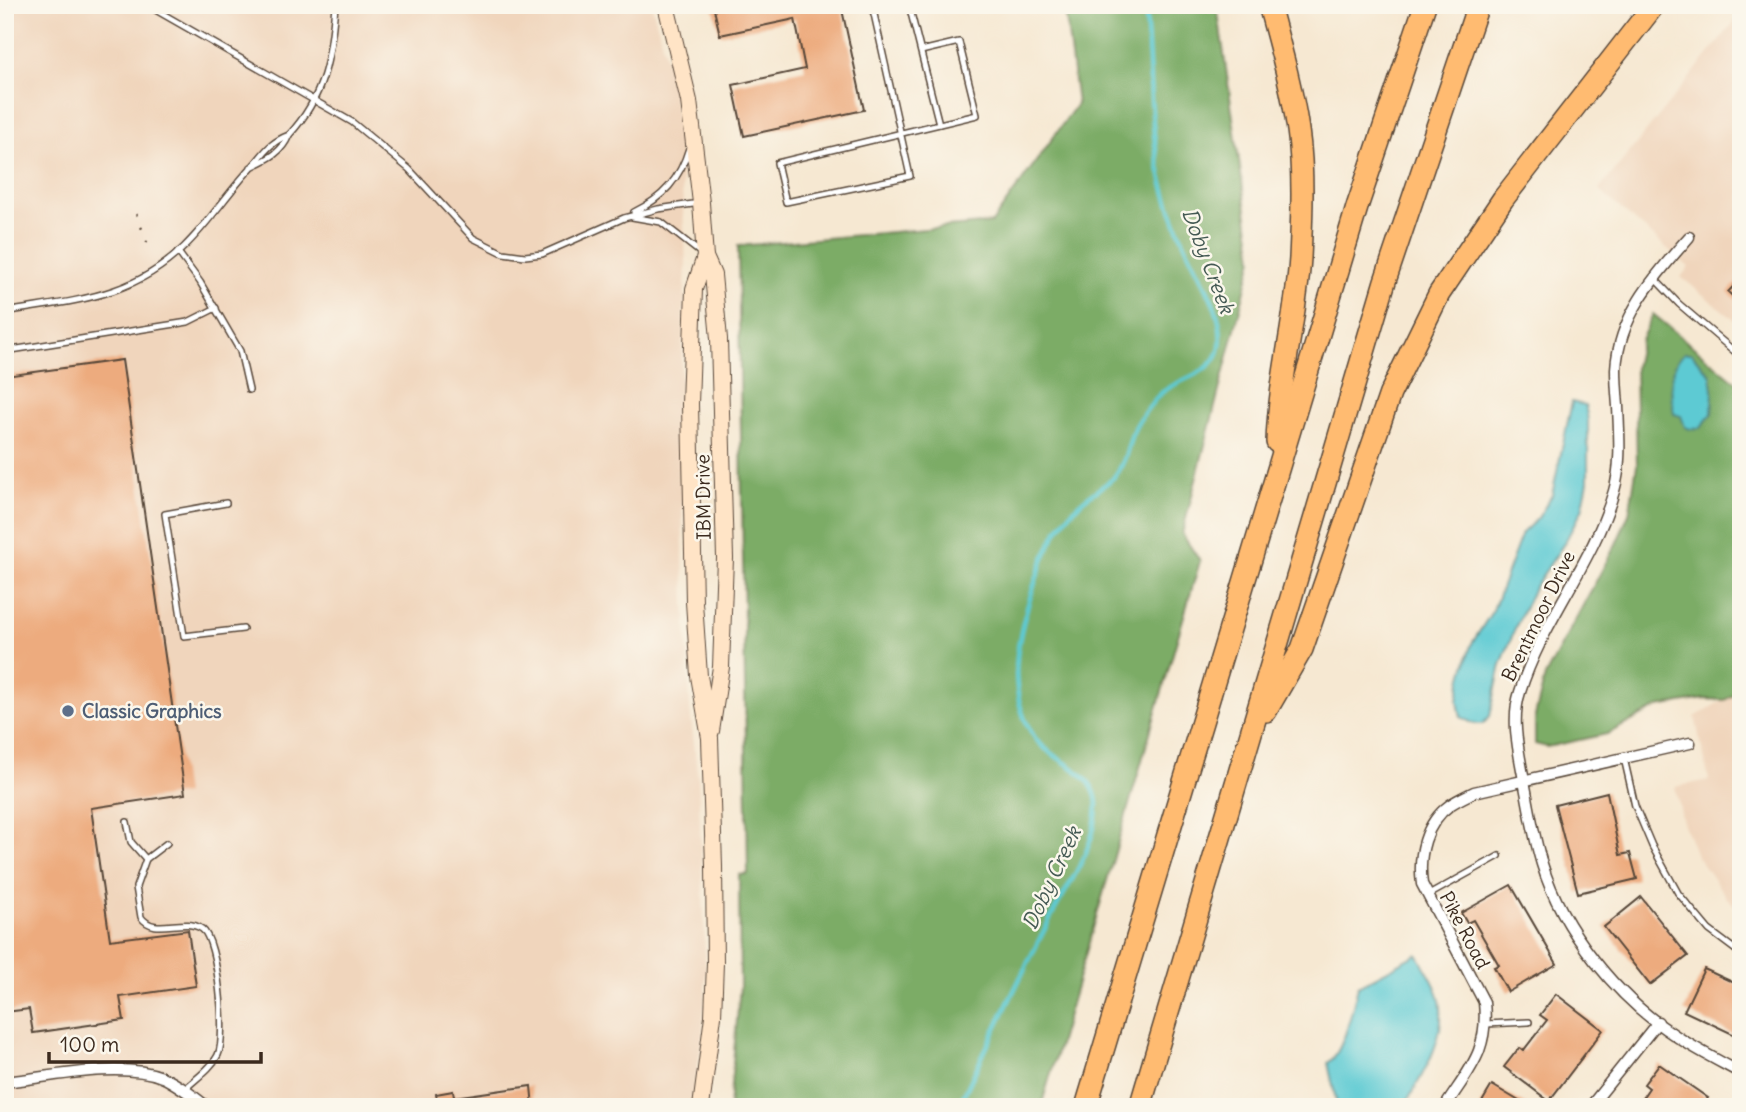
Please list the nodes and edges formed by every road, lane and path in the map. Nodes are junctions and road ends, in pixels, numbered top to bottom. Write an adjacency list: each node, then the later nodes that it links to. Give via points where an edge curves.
1 (147, 5): 11 (lane)
2 (335, 5): 11 (lane, via 329,61)
3 (666, 5): 13 (street, IBM Drive)
4 (872, 5): 14 (lane)
5 (909, 5): 10 (lane)
6 (1269, 5): 34 (highway, via 1293,101 1301,189 1300,260 1278,408)
7 (1425, 5): 34 (highway)
8 (1479, 5): 39 (highway, via 1385,281)
9 (1654, 5): 39 (highway, via 1503,199 1439,294 1390,394 1302,649)
10 (921, 51): 12 (lane); 12 (lane, via 959,42 976,115)
11 (314, 99): 15 (lane); 19 (lane, via 377,141 473,238 498,251 542,254)
12 (939, 124): 14 (lane)
13 (692, 127): 17 (street, IBM Drive); 19 (lane, via 684,164 670,188)
14 (901, 133): 14 (lane, via 777,163 786,202 910,176)
15 (289, 135): 16 (lane, via 266,148); 16 (lane, via 272,158)
16 (251, 167): 26 (lane)
17 (701, 203): 19 (lane); 27 (street, IBM Drive)
18 (136, 214): 20 (path)
19 (624, 218): 27 (lane, via 661,222)
20 (139, 219)
21 (141, 227): 22 (path)
22 (144, 232)
23 (1689, 237): 28 (street, Brentmoor Drive)
24 (146, 241): 25 (path)
25 (150, 246)
26 (178, 253): 29 (lane); 30 (lane, via 123,289)
27 (705, 257): 37 (street, IBM Drive, via 713,275 719,339 724,502 721,667); 37 (street, IBM Drive, via 692,312 690,468 697,653)
28 (1654, 278): 32 (lane); 41 (street, Brentmoor Drive, via 1622,335 1616,368 1617,481 1607,516 1519,694 1516,732)
29 (216, 307): 31 (lane, via 188,322); 33 (lane, via 243,358)
30 (5, 312)
31 (5, 351)
32 (1741, 357)
33 (249, 390)
34 (1277, 470): 56 (highway)
35 (226, 503): 36 (lane, via 165,514 184,636)
36 (243, 629)
37 (710, 738): 55 (street, IBM Drive, via 715,964)
38 (1690, 743): 40 (street, Pike Road)
39 (1248, 744): 57 (highway)
40 (1624, 757): 41 (street, Pike Road); 47 (lane, via 1634,806 1678,893 1709,930)
41 (1524, 779): 46 (street, Pike Road, via 1474,792 1448,805 1424,842 1419,864); 49 (street, Brentmoor Drive, via 1542,866 1561,908 1589,953 1625,996)
42 (127, 822): 45 (lane, via 131,842)
43 (167, 843): 45 (lane)
44 (1499, 856): 46 (lane)
45 (146, 859): 53 (lane, via 136,887 141,917 152,926 198,926 209,939 214,957 220,1048 214,1061)
46 (1427, 896): 50 (street, Pike Road, via 1484,1002)
47 (1741, 954)
48 (1529, 1022): 50 (lane)
49 (1658, 1022): 51 (street, Brentmoor Drive); 59 (street)
50 (1486, 1024): 58 (street, Pike Road, via 1481,1050)
51 (1741, 1073)
52 (5, 1082): 53 (street, via 128,1070 162,1077)
53 (184, 1090): 54 (street)
54 (207, 1107)
55 (701, 1107)
56 (1086, 1107)
57 (1140, 1107)
58 (1445, 1107)
59 (1590, 1107)

